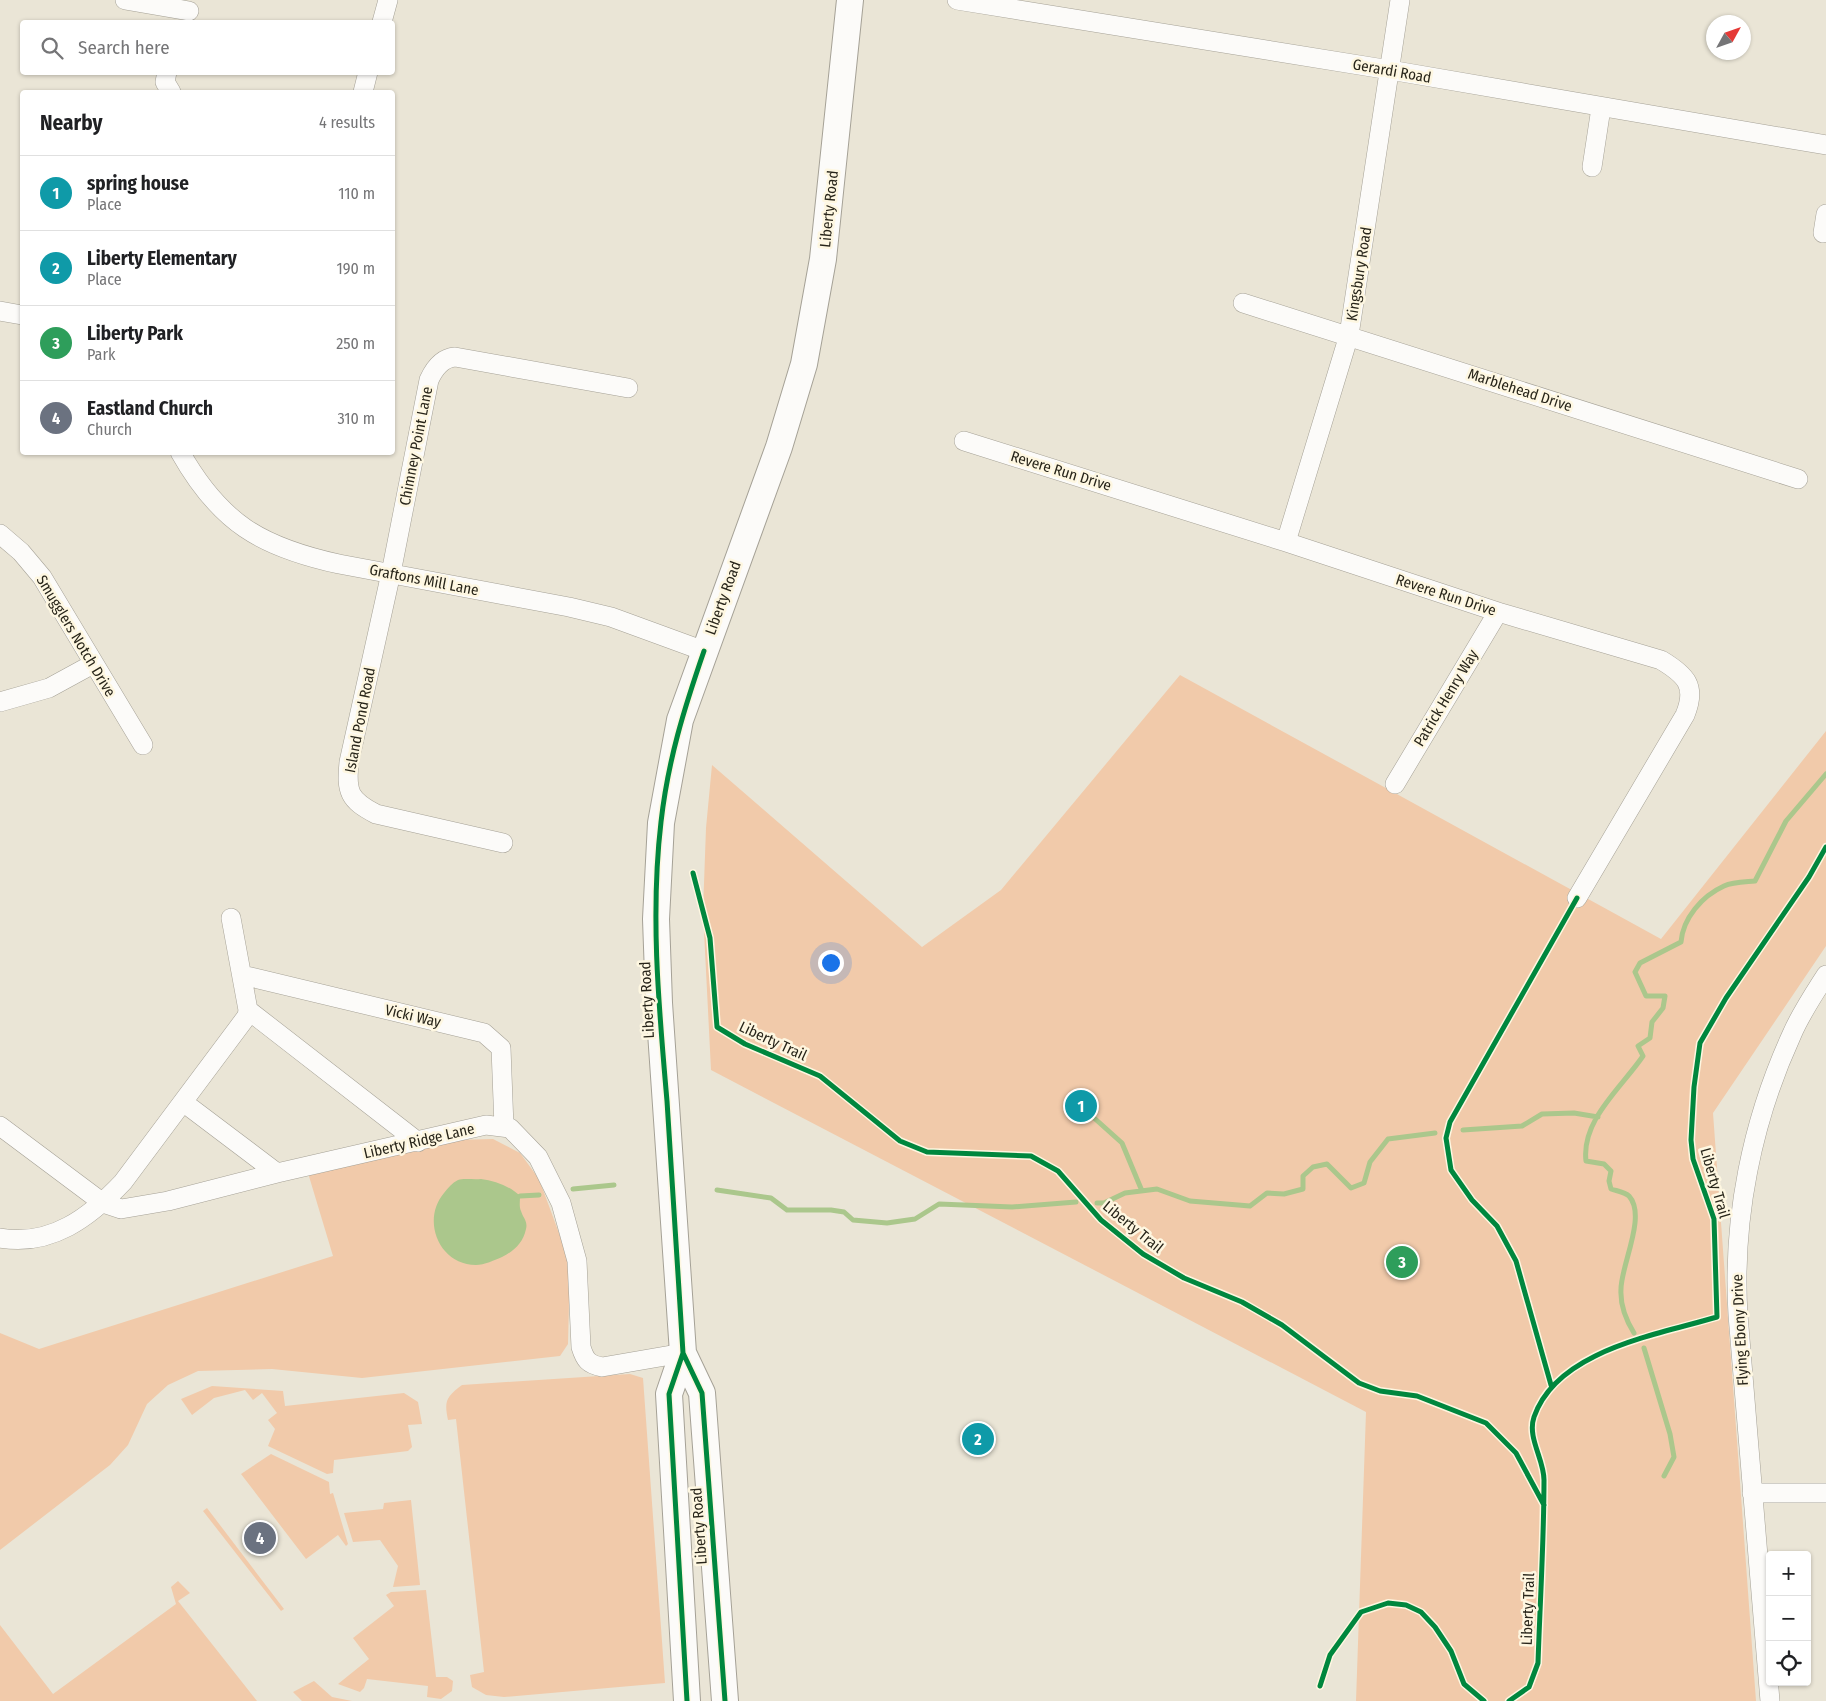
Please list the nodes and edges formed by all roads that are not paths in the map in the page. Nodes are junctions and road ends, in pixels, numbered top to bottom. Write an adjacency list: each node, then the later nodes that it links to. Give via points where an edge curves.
1 (125, 0): 6 (street)
2 (388, 0): 7 (street)
3 (850, 0): 30 (main road, Liberty Road, via 824,260 812,329 779,447)
4 (957, 0): 8 (street, Gerardi Road)
5 (1400, 0): 8 (street, Kingsbury Road)
6 (189, 11)
7 (383, 20)
8 (1390, 70): 13 (street, Gerardi Road); 21 (street, Kingsbury Road)
9 (166, 75): 11 (street, via 165,82)
10 (367, 75): 12 (street)
11 (170, 90)
12 (364, 90)
13 (1601, 108): 14 (street, Gerardi Road); 15 (street)
14 (1826, 145)
15 (1592, 167)
16 (1826, 214): 17 (street)
17 (1823, 234)
18 (1243, 303): 21 (street, Marblehead Drive)
19 (0, 311): 20 (street)
20 (20, 315)
21 (1349, 335): 25 (street, Marblehead Drive); 27 (street, Kingsbury Road)
22 (628, 388): 28 (street, Chimney Point Lane, via 449,357 429,380)
23 (964, 441): 27 (street, Revere Run Drive)
24 (182, 455): 28 (street, Graftons Mill Lane, via 212,501 240,526 272,544 304,556)
25 (1798, 479)
26 (0, 534): 31 (street, Smugglers Notch Drive, via 42,576)
27 (1286, 542): 29 (street, Revere Run Drive)
28 (391, 573): 30 (street, Graftons Mill Lane, via 611,617); 35 (street, Island Pond Road, via 350,762 350,794 359,805 376,814)
29 (1498, 612): 34 (street, Patrick Henry Way); 36 (street, Revere Run Drive, via 1661,660 1678,670 1689,687 1690,703 1685,715)
30 (704, 651): 48 (main road, Liberty Road, via 680,720 670,767 661,823 656,919)
31 (93, 664): 32 (street, via 49,688); 33 (street, Smugglers Notch Drive)
32 (0, 702)
33 (143, 745)
34 (1395, 784)
35 (503, 843)
36 (1577, 898)
37 (231, 918): 38 (street)
38 (242, 975): 40 (street); 43 (street, Vicki Way, via 484,1033 501,1048)
39 (1823, 984): 49 (street, Flying Ebony Drive, via 1792,1033 1770,1088 1748,1170 1740,1218 1736,1281)
40 (248, 1010): 41 (street, via 247,1016); 44 (street)
41 (183, 1102): 45 (street); 46 (street, via 123,1182)
42 (0, 1126): 46 (street, Liberty Ridge Lane)
43 (504, 1127): 44 (street, Liberty Ridge Lane, via 486,1125); 48 (street, via 510,1128 538,1157 561,1203 577,1260 584,1358 591,1365 602,1367)
44 (418, 1142): 45 (street, Liberty Ridge Lane)
45 (277, 1172): 46 (street, Liberty Ridge Lane, via 122,1209)
46 (103, 1203): 47 (street, via 77,1223 38,1238)
47 (0, 1238)
48 (684, 1353): 51 (main road, Liberty Road, via 669,1394); 52 (main road, Liberty Road, via 702,1393)
49 (1752, 1493): 50 (street); 53 (street, Flying Ebony Drive)
50 (1826, 1493)
51 (687, 1701)
52 (725, 1701)
53 (1770, 1701)

